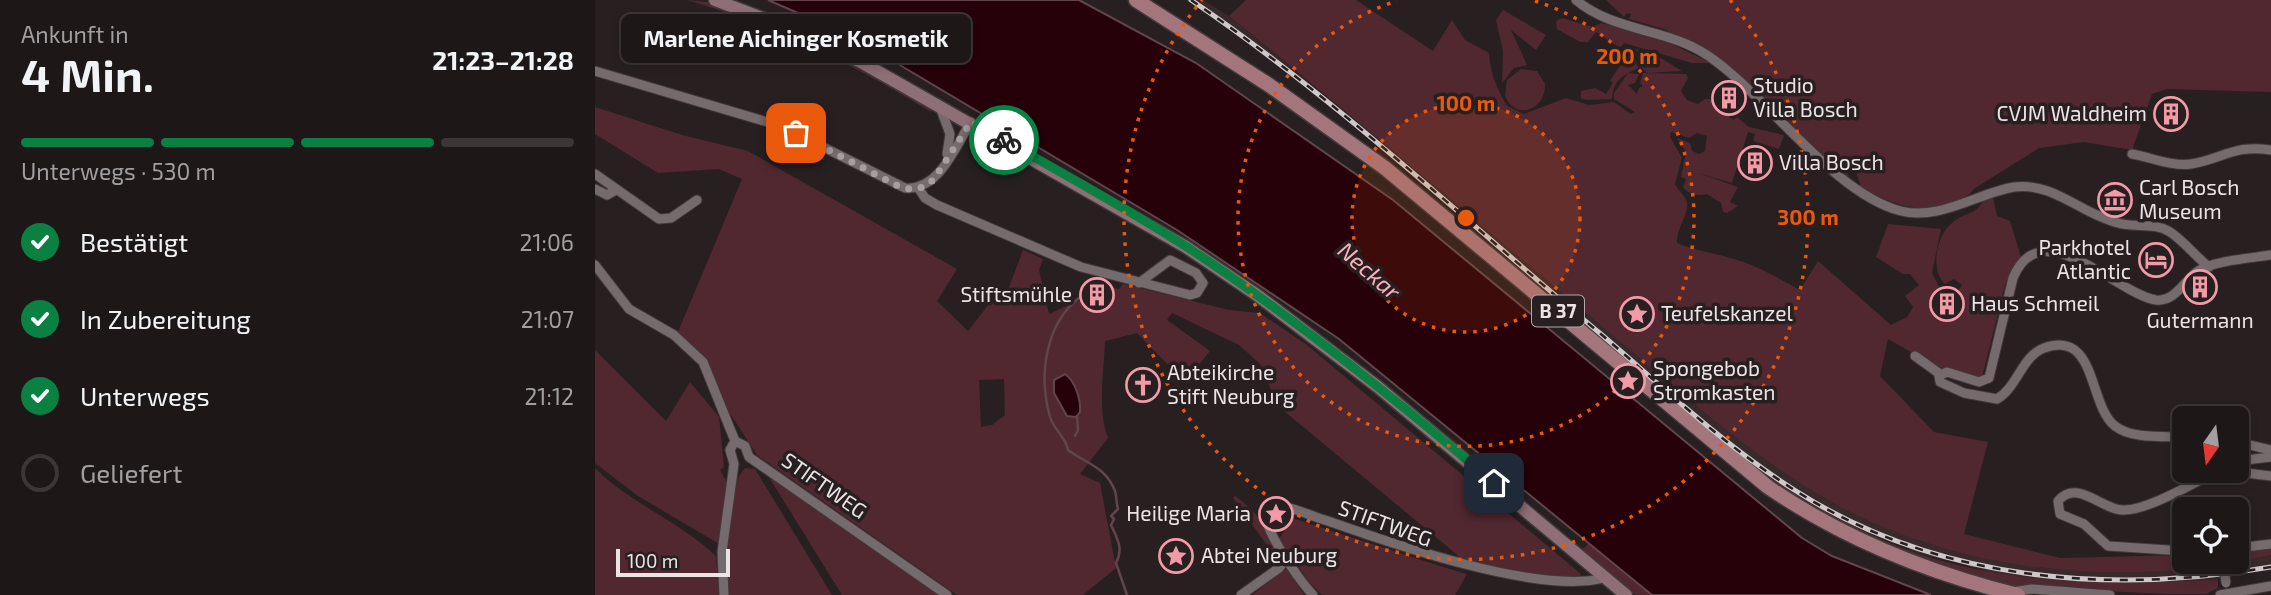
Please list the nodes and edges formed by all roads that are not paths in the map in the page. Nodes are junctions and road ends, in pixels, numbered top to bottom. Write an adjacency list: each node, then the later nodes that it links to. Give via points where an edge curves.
1 (715, 0): 5 (main road, via 796,31)
2 (1136, 0): 39 (main road, B 37, via 1269,85 1385,168 1768,487 1807,514 1902,559)
3 (1576, 0): 17 (street, via 1610,20 1661,33 1708,55 1828,165 1890,207 1906,212 1936,210 2008,188 2038,187 2111,221 2168,231)
4 (595, 71): 11 (street, via 763,119 900,187)
5 (937, 103): 6 (main road); 9 (street, via 950,134)
6 (971, 122): 9 (street); 37 (main road, via 1151,224 1257,295 1442,439)
7 (2271, 150): 8 (street, via 2224,152 2186,165)
8 (2131, 154)
9 (945, 162): 11 (street, via 930,183)
10 (595, 174): 13 (street)
11 (919, 188): 18 (street, via 937,205 1062,260)
12 (595, 189): 13 (street, via 607,195)
13 (616, 190): 14 (street, via 659,219 671,218)
14 (697, 200)
15 (2271, 255): 17 (street)
16 (595, 265): 22 (street, via 629,309 674,335 703,362)
17 (2209, 267): 20 (street, via 2173,295 2159,300 2065,256 2034,254 2013,278 1989,378 1975,382 1947,372)
18 (1139, 283): 18 (street, via 1190,295 1200,291 1201,278 1173,260)
19 (1915, 356): 20 (street)
20 (1940, 374): 21 (street, via 1940,382 1952,389 1997,399 2039,351 2068,348 2088,364 2095,394 2118,429)
21 (2172, 436)
22 (734, 441): 25 (street, STIFTWEG, via 745,446); 28 (street, via 730,450)
23 (2249, 445): 24 (street)
24 (2271, 450)
25 (749, 457): 28 (street, STIFTWEG); 42 (street, STIFTWEG)
26 (2271, 457): 27 (street)
27 (2249, 460)
28 (734, 464): 41 (street, via 722,552)
29 (2249, 473): 30 (street)
30 (2271, 476)
31 (2191, 483): 34 (street, via 2133,509 2112,509 2079,493 2058,500 2062,516 2081,522 2108,546)
32 (2271, 544): 33 (street)
33 (2249, 547)
34 (2172, 551)
35 (1285, 560): 37 (street, STIFTWEG, via 1265,519 1263,510 1268,506 1313,516 1492,578 1553,589 1587,586); 43 (street); 44 (street)
36 (2225, 574): 40 (street, bridge)
37 (1604, 578): 45 (main road)
38 (2271, 586): 40 (street)
39 (2014, 594): 46 (street, via 2016,589 2032,589)
40 (2224, 594)
41 (724, 595)
42 (947, 595)
43 (1241, 595)
44 (1313, 595)
45 (1626, 595)
46 (2110, 595)

